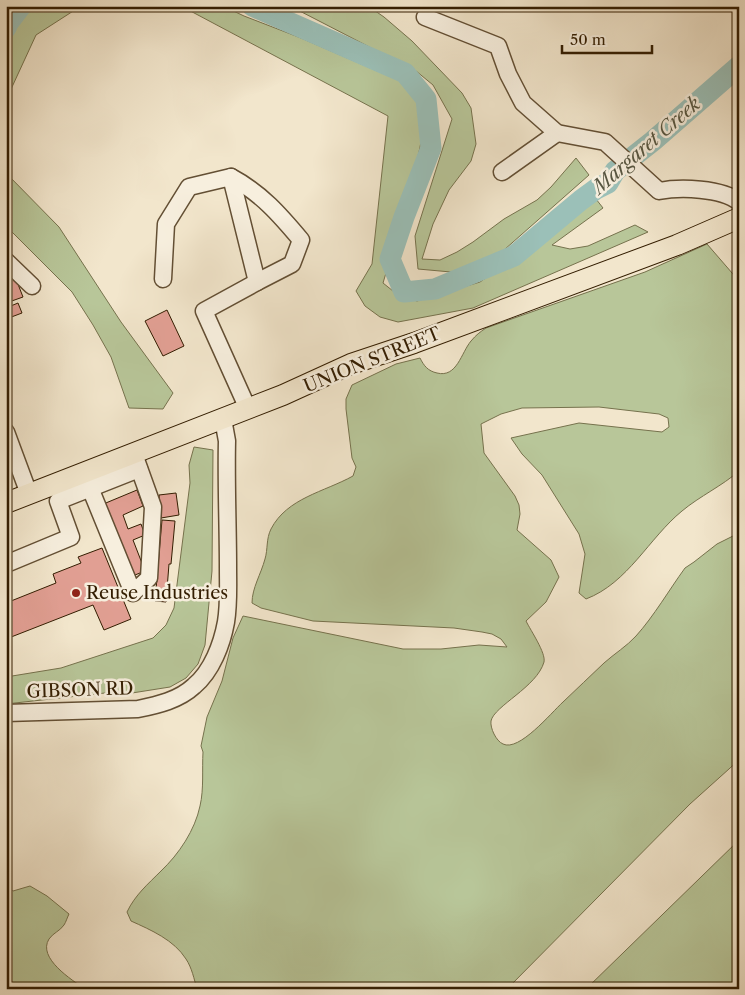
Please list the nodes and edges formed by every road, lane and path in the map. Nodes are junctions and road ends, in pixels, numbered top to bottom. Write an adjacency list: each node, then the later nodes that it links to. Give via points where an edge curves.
1 (425, 17): 2 (street, via 498,46 503,72 523,103)
2 (557, 133): 3 (street); 5 (street, via 605,142 659,191 673,188 724,193)
3 (502, 172)
4 (231, 177): 8 (street, via 189,187 166,224); 9 (street); 9 (street, via 248,186 278,212 301,240 292,264)
5 (739, 202)
6 (739, 218): 11 (main road, UNION STREET, via 677,245 351,364)
7 (6, 261): 10 (street)
8 (164, 279)
9 (257, 282): 11 (street, via 204,311)
10 (32, 286)
11 (248, 409): 12 (main road, UNION STREET)
12 (222, 419): 14 (main road, UNION STREET); 20 (street, GIBSON RD, via 227,441 228,611 223,635 208,670 184,694 155,706)
13 (6, 432): 17 (street)
14 (136, 462): 15 (main road, UNION STREET); 15 (street, via 153,507 149,578 133,594)
15 (87, 481): 16 (main road, UNION STREET)
16 (55, 493): 17 (main road, UNION STREET); 19 (street, via 71,537)
17 (29, 494): 18 (main road, UNION STREET)
18 (6, 502)
19 (6, 564)
20 (6, 713)

